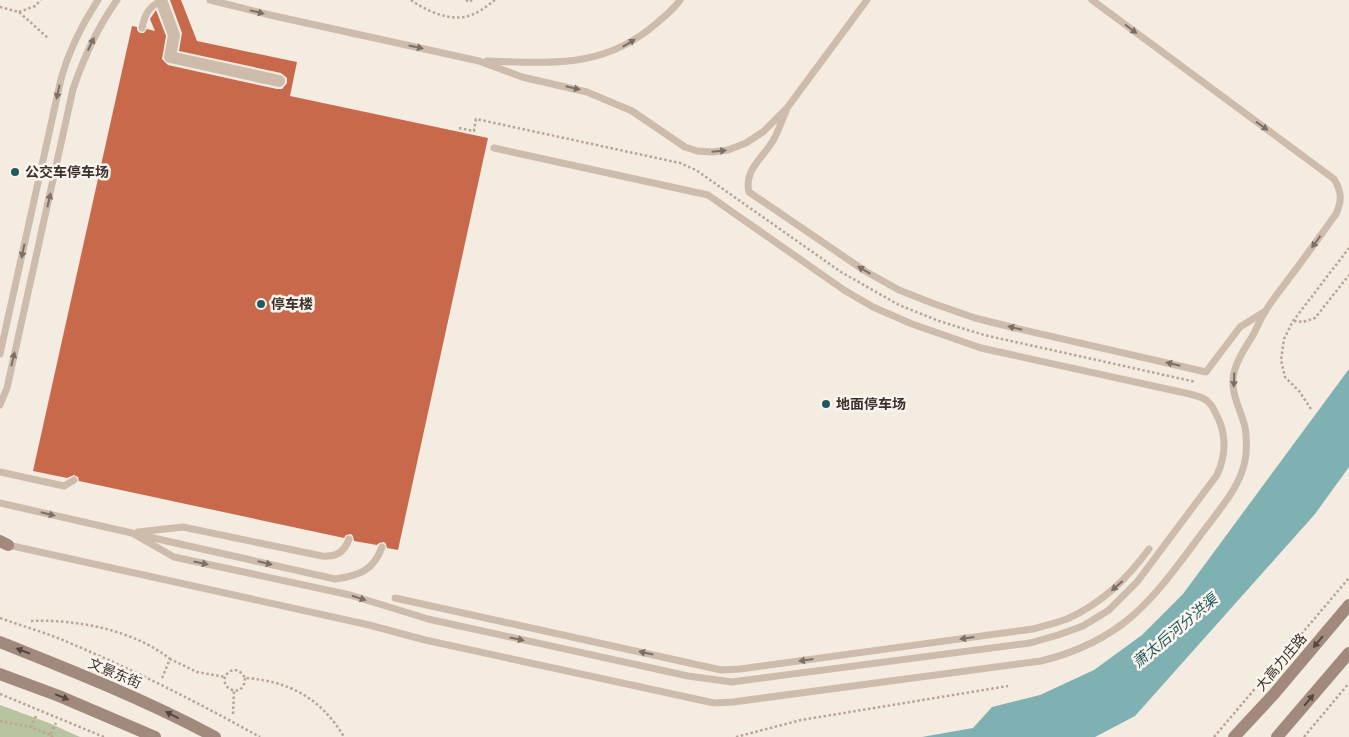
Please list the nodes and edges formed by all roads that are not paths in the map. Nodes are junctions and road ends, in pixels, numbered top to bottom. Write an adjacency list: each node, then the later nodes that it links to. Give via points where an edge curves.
1 (98, 0): 14 (lane, one-way to 14, via 81,27 60,80)
2 (117, 0): 15 (lane, one-way to 2, via 7,388 73,90 93,39)
3 (162, 0): 8 (lane, via 149,8); 10 (street, bridge, via 174,35 170,57)
4 (210, 0): 9 (lane, one-way to 9)
5 (680, 0): 9 (lane, one-way to 5, via 565,63 594,58 621,48 645,33)
6 (867, 0): 11 (lane)
7 (1092, 0): 13 (lane, one-way to 13, via 1334,179 1339,187 1341,196 1336,214)
8 (142, 28)
9 (479, 61): 11 (lane, one-way to 11, via 522,77 611,100 696,151 728,150 746,143 763,132)
10 (279, 81)
11 (787, 108): 13 (lane, one-way to 11, via 1240,327 1206,372 982,320 899,290 864,271 749,192 750,173 775,138)
12 (494, 148): 19 (lane, one-way to 12, via 174,557 350,595 428,619 678,674 732,682 1030,642 1083,626 1109,610 1137,582 1217,475 1223,462 1224,436 1220,421 1205,399 980,348 947,337 873,307 844,290 708,195)
13 (1264, 312): 21 (lane, one-way to 21, via 1234,371 1235,400 1245,427 1246,446 1244,465 1231,494 1156,593 1132,617 1110,634 1084,647 1041,660 714,703)
14 (0, 354)
15 (0, 405)
16 (0, 472): 17 (lane, via 64,486)
17 (74, 480)
18 (0, 503): 19 (lane, one-way to 19)
19 (132, 533): 20 (lane, via 183,527 333,557 342,553); 22 (lane, one-way to 22, via 335,579 350,577 371,566)
20 (349, 539)
21 (3, 544)
22 (382, 546)
23 (1148, 549): 24 (lane, one-way to 24, via 1119,585 1091,606 1066,619 1033,629 740,669 721,670)
24 (395, 598)
25 (1349, 605): 31 (main road, 大高力庄路, one-way to 31)
26 (0, 642): 30 (main road, 文景东街, one-way to 26, via 150,704)
27 (1349, 653): 32 (main road, one-way to 27)
28 (0, 674): 29 (main road, one-way to 29)
29 (155, 737)
30 (216, 737)
31 (1234, 737)
32 (1277, 737)

